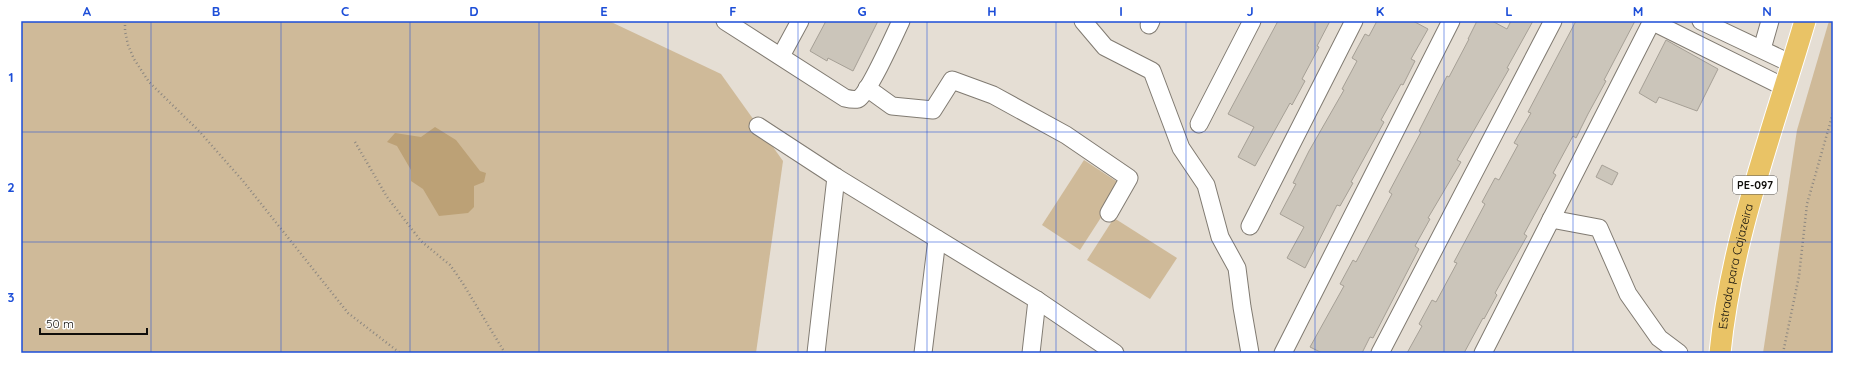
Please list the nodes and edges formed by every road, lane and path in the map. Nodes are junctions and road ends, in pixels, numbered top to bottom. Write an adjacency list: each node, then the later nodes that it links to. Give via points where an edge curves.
1 (125, 21): 29 (path, via 128,45 149,82 199,131 243,181 348,313)
2 (725, 21): 15 (street)
3 (800, 21): 15 (street)
4 (901, 21): 18 (street)
5 (1083, 21): 35 (street, via 1105,47 1152,71 1181,148 1206,185 1220,237 1237,268)
6 (1252, 21): 20 (street)
7 (1354, 21): 26 (street)
8 (1450, 21): 36 (street)
9 (1553, 21): 37 (street)
10 (1652, 21): 17 (street); 25 (street)
11 (1702, 21): 14 (street)
12 (1770, 21): 14 (street)
13 (1805, 21): 16 (main road, Estrada para Cajazeira / PE-097)
14 (1762, 50): 16 (street)
15 (781, 56): 18 (street, via 845,98 858,99)
16 (1792, 64): 17 (main road, Estrada para Cajazeira / PE-097)
17 (1784, 87): 40 (main road, Estrada para Cajazeira / PE-097, via 1734,264)
18 (867, 88): 24 (street, via 892,106 933,110 952,80 993,95 1066,136 1128,178)
19 (1833, 113): 41 (path, via 1807,204 1799,276)
20 (1199, 124)
21 (758, 126): 23 (street)
22 (355, 142): 30 (path, via 387,197 421,241 450,266)
23 (836, 177): 27 (street); 31 (street)
24 (1109, 213)
25 (1551, 219): 38 (street); 39 (street, via 1599,228 1628,294 1659,338)
26 (1250, 226)
27 (937, 239): 28 (street); 32 (street)
28 (1037, 300): 33 (street); 34 (street)
29 (400, 353)
30 (506, 353)
31 (816, 353)
32 (923, 353)
33 (1031, 353)
34 (1115, 353)
35 (1250, 353)
36 (1283, 353)
37 (1380, 353)
38 (1483, 353)
39 (1679, 353)
40 (1720, 353)
41 (1782, 353)

